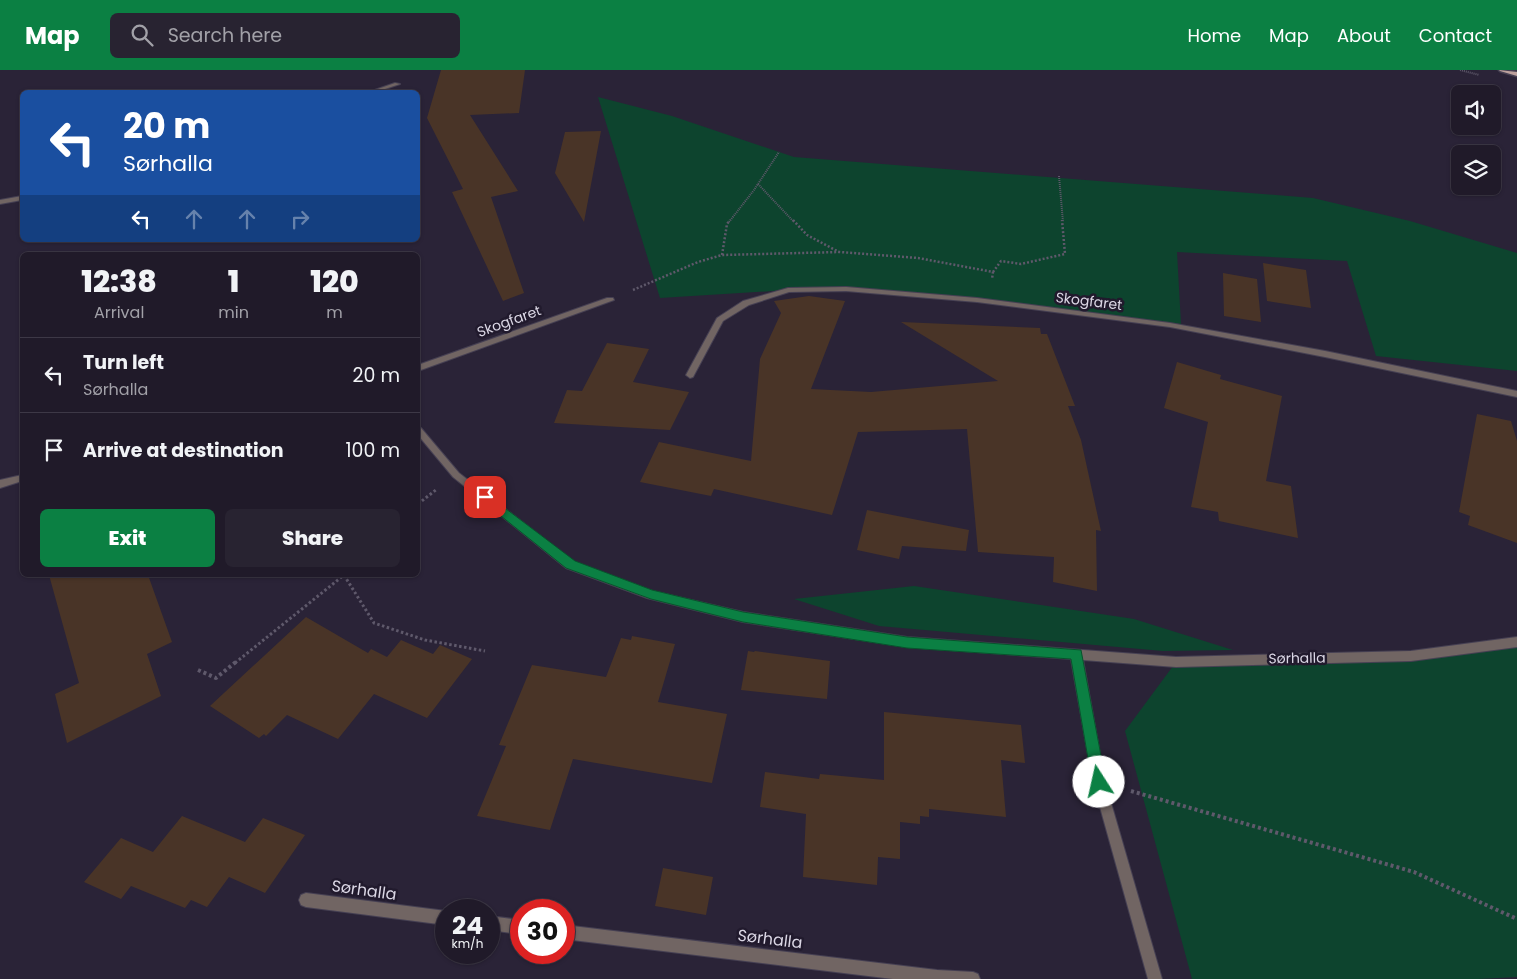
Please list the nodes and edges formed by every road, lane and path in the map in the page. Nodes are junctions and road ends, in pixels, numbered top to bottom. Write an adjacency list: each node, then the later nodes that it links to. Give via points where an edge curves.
1 (1502, 70): 2 (main road)
2 (1517, 74)
3 (396, 84): 4 (street)
4 (378, 90)
5 (780, 152): 7 (path)
6 (1059, 176): 12 (path, via 1065,254 1020,264 1002,261)
7 (758, 184): 10 (path, via 807,235); 11 (path, via 727,224)
8 (20, 198): 9 (street)
9 (0, 202)
10 (840, 252)
11 (722, 255)
12 (993, 272)
13 (610, 300): 14 (street, Skogfaret)
14 (420, 367)
15 (690, 374): 16 (street, Skogfaret, via 720,320 746,303 788,290 846,289 977,300 1170,325)
16 (1517, 394)
17 (420, 432): 24 (street, Sørhalla, via 456,474 570,565 651,594 743,617 907,642)
18 (20, 479): 19 (street)
19 (0, 484)
20 (342, 577): 25 (path, via 216,678)
21 (345, 577): 23 (path, via 374,623 424,640)
22 (1517, 642): 24 (street, Sørhalla, via 1411,656 1176,662)
23 (484, 652)
24 (1076, 654): 26 (street)
25 (198, 670)
26 (1099, 782): 29 (path, via 1414,872); 32 (street)
27 (306, 900): 28 (street, Sørhalla)
28 (435, 917)
29 (1517, 919)
30 (575, 933): 31 (street, Sørhalla)
31 (973, 979)
32 (1155, 979)

